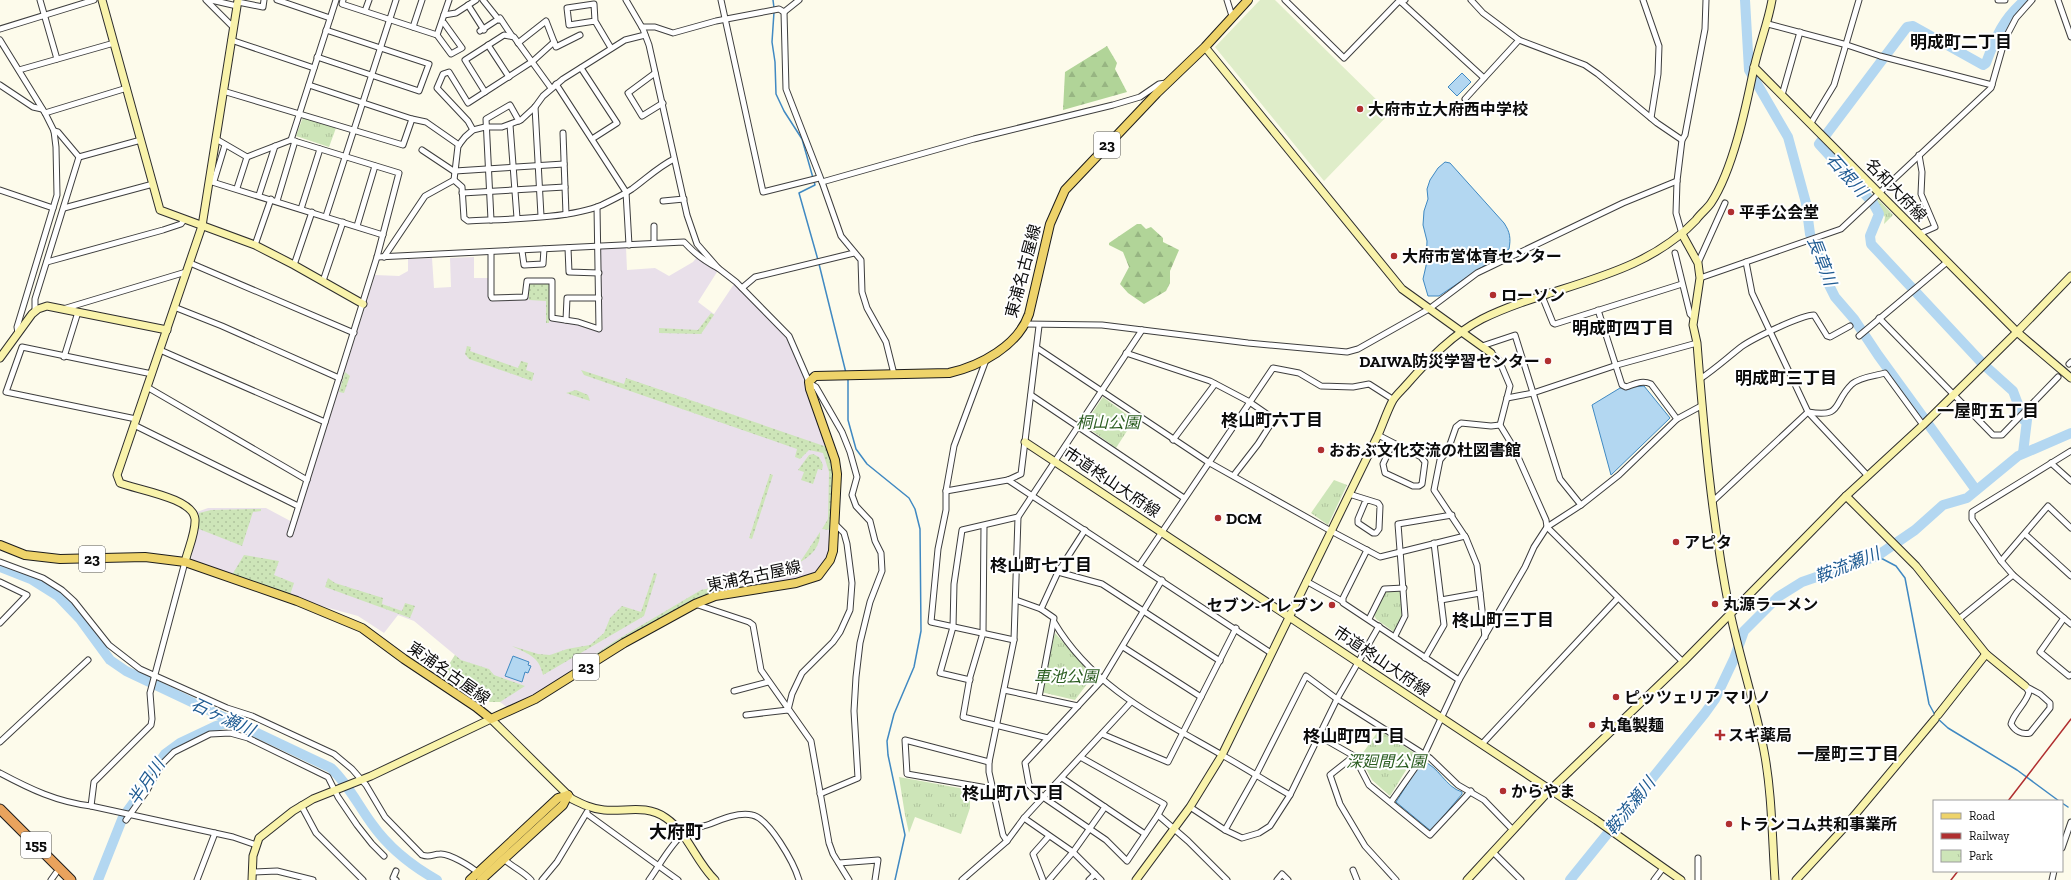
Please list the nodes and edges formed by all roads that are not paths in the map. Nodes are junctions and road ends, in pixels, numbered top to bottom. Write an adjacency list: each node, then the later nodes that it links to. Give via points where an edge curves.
1 (40, 0): 37 (street)
2 (94, 0): 37 (street)
3 (102, 0): 61 (street)
4 (206, 0): 46 (street)
5 (211, 0): 32 (street)
6 (264, 0): 32 (street, via 263,7)
7 (277, 0): 39 (street)
8 (336, 0): 39 (street)
9 (343, 0): 34 (street, via 342,4)
10 (369, 0): 34 (street)
11 (396, 0): 40 (street)
12 (422, 0): 47 (street)
13 (449, 0): 36 (street)
14 (476, 0): 33 (street)
15 (483, 0): 42 (street)
16 (626, 0): 48 (street)
17 (721, 0): 41 (street)
18 (799, 0): 35 (street)
19 (1227, 0): 38 (street)
20 (1248, 0): 38 (main road, 東浦名古屋線 / 23)
21 (1285, 0): 31 (street, via 1344,58 1399,1)
22 (1471, 0): 59 (street, via 1483,13)
23 (1643, 0): 95 (street, via 1659,46 1658,74)
24 (1706, 0): 108 (street, via 1705,29)
25 (1772, 0): 45 (street)
26 (1859, 0): 64 (street)
27 (1998, 0): 28 (street)
28 (2004, 0)
29 (2032, 0): 83 (street, via 2016,18 2004,39)
30 (2058, 0): 56 (street)
31 (1403, 1): 78 (street)
32 (237, 3): 46 (street)
33 (468, 5): 36 (street, via 456,13); 42 (street, via 482,31)
34 (365, 11): 40 (street)
35 (784, 12): 41 (street, via 778,9); 126 (street, via 786,89)
36 (444, 15): 44 (street)
37 (45, 16): 49 (street); 69 (street)
38 (1232, 16): 65 (main road, 東浦名古屋線 / 23)
39 (330, 18): 50 (street)
40 (390, 19): 47 (street); 66 (street)
41 (725, 19): 48 (street, via 673,33 655,27); 126 (street, via 763,192)
42 (499, 20): 55 (street, via 500,18)
43 (595, 21): 43 (street, via 594,4 567,8 569,25); 67 (street)
44 (442, 22): 52 (street); 52 (street, via 462,48 451,54)
45 (1768, 24): 51 (street); 73 (street)
46 (233, 27): 58 (street)
47 (413, 27): 52 (street)
48 (642, 27): 54 (street)
49 (0, 29)
50 (326, 30): 66 (street); 68 (street)
51 (1800, 32): 64 (street); 88 (street)
52 (437, 35)
53 (580, 35): 60 (street, via 556,47)
54 (645, 35): 67 (street, via 625,40); 75 (street)
55 (512, 36): 62 (street); 63 (street, via 504,35)
56 (2071, 37)
57 (0, 40): 74 (street)
58 (231, 40): 71 (street); 86 (street)
59 (1519, 40): 78 (street); 95 (street, via 1585,65)
60 (554, 42): 62 (street, via 546,21); 70 (street)
61 (114, 43): 69 (street); 84 (street)
62 (518, 43): 70 (street)
63 (488, 45): 77 (street); 87 (street, via 465,60)
64 (1847, 45): 83 (street); 98 (street, via 1834,85)
65 (1205, 47): 79 (main road, 東浦名古屋線 / 23); 195 (street, via 1402,289)
66 (380, 48): 76 (street); 76 (street, via 429,64 419,91)
67 (611, 48): 72 (street)
68 (317, 57): 71 (street); 76 (street)
69 (57, 59): 74 (street)
70 (533, 61): 77 (street); 85 (street)
71 (314, 68): 82 (street)
72 (581, 68): 80 (street); 106 (street, via 617,123)
73 (1754, 69): 88 (street, 名和大府線); 161 (street, via 1739,136 1726,172 1711,203)
74 (19, 70): 93 (street)
75 (655, 73): 90 (street); 90 (street, via 628,93 642,116)
76 (372, 75): 91 (street)
77 (509, 77): 87 (street)
78 (1484, 78): 89 (street)
79 (1167, 83): 126 (street, via 1159,84 1140,96 1113,105); 202 (main road, 東浦名古屋線 / 23, via 1070,184 1060,198 1050,224)
80 (556, 84): 85 (street); 106 (street)
81 (0, 85): 93 (street)
82 (309, 85): 91 (street); 94 (street)
83 (1992, 85): 115 (street)
84 (127, 88): 93 (street); 107 (street)
85 (551, 88): 92 (street)
86 (223, 92): 94 (street); 105 (street)
87 (485, 92): 102 (street, via 468,103 449,72 443,74 437,88 468,121)
88 (1782, 94): 98 (street, 名和大府線)
89 (1465, 99)
90 (662, 103): 119 (street)
91 (363, 104): 96 (street); 101 (street)
92 (535, 107): 97 (street); 121 (street)
93 (43, 111): 103 (street)
94 (299, 114): 101 (street); 109 (street)
95 (1651, 118): 108 (street)
96 (412, 119): 101 (street, via 403,145); 111 (street, via 426,122)
97 (519, 121): 99 (street); 100 (street, via 510,105 486,119)
98 (1811, 123): 139 (street, 名和大府線)
99 (510, 125): 100 (street); 123 (street)
100 (485, 127): 102 (street); 124 (street)
101 (354, 130): 116 (street)
102 (473, 130): 111 (street)
103 (54, 131): 117 (street, via 58,132); 147 (street, via 58,187)
104 (563, 133): 120 (street)
105 (216, 139): 110 (street); 128 (street)
106 (592, 139): 137 (street)
107 (140, 140): 117 (street); 130 (street)
108 (1682, 140): 129 (street)
109 (293, 141): 112 (street); 113 (street); 143 (street)
110 (225, 145): 118 (street); 128 (street)
111 (459, 145): 125 (street)
112 (275, 146): 118 (street); 140 (street)
113 (320, 149): 116 (street); 149 (street)
114 (422, 150): 125 (street)
115 (1919, 155): 139 (street); 162 (street, via 1922,172 1921,194 1935,227)
116 (346, 156): 122 (street); 152 (street)
117 (79, 157): 148 (street)
118 (247, 157): 132 (street)
119 (674, 159): 137 (street); 142 (street)
120 (564, 164): 121 (street); 131 (street)
121 (538, 165): 123 (street); 133 (street)
122 (375, 166): 159 (street); 163 (street, via 399,173)
123 (513, 166): 124 (street); 135 (street)
124 (487, 169): 125 (street); 136 (street)
125 (455, 171): 127 (street)
126 (817, 179): 172 (street, via 841,236)
127 (454, 180): 138 (street, via 462,188); 175 (street, via 425,196)
128 (212, 181): 132 (street); 158 (street)
129 (1677, 181): 161 (street, via 1676,213); 195 (street, via 1477,273)
130 (153, 184): 148 (street); 155 (street, via 160,210)
131 (565, 187): 133 (street); 151 (street)
132 (237, 188): 140 (street)
133 (539, 189): 135 (street); 153 (street)
134 (0, 190): 147 (street)
135 (515, 190): 136 (street); 154 (street)
136 (489, 192): 138 (street); 156 (street)
137 (626, 192): 146 (street); 165 (street)
138 (462, 193): 156 (street, via 464,218 468,221)
139 (1879, 193): 162 (street, 名和大府線); 177 (street, via 1841,229)
140 (259, 196): 141 (street)
141 (271, 199): 143 (street); 166 (street)
142 (684, 199): 144 (street); 182 (street, via 697,244)
143 (277, 201): 149 (street)
144 (663, 201)
145 (1724, 203): 180 (street)
146 (597, 207): 151 (street); 167 (street)
147 (53, 208): 210 (street, via 17,327)
148 (64, 208): 176 (street)
149 (301, 209): 150 (street)
150 (312, 212): 152 (street); 181 (street)
151 (566, 214): 153 (street)
152 (326, 216): 157 (street)
153 (541, 216): 154 (street)
154 (517, 218): 156 (street)
155 (184, 220): 158 (street); 176 (street, via 163,230)
156 (490, 220)
157 (342, 222): 159 (street); 187 (street)
158 (202, 226): 166 (street); 179 (street)
159 (357, 226): 163 (street)
160 (654, 226): 164 (street)
161 (1682, 234): 180 (street); 190 (street, via 1635,264)
162 (1919, 234): 178 (street, 名和大府線)
163 (383, 235): 174 (street)
164 (654, 243): 165 (street); 182 (street, via 684,242 707,263)
165 (629, 244): 167 (street)
166 (255, 245): 181 (street)
167 (599, 247): 168 (street); 184 (street)
168 (568, 248): 169 (street); 184 (street, via 569,272)
169 (544, 250): 170 (street); 170 (street, via 544,263 530,265 523,264)
170 (522, 251): 171 (street)
171 (491, 252): 175 (street); 201 (street, via 492,298 524,298 527,281 552,281 552,318)
172 (854, 253): 189 (street, via 755,277); 224 (street, via 861,260 862,292 867,308 886,342)
173 (1675, 253): 188 (street)
174 (377, 257): 175 (street); 192 (street)
175 (384, 257)
176 (46, 262): 197 (street, via 35,299)
177 (1746, 262): 186 (street); 208 (street, via 1752,293)
178 (1947, 262): 200 (street); 209 (street, 名和大府線)
179 (190, 263): 183 (street); 211 (street)
180 (1698, 263): 186 (street)
181 (294, 265): 187 (street)
182 (718, 268): 189 (street)
183 (186, 272): 193 (street); 194 (street)
184 (599, 273): 191 (street)
185 (2071, 276): 209 (street)
186 (1700, 278): 199 (street)
187 (323, 281): 192 (street)
188 (1682, 284): 196 (street); 199 (street, via 1690,314)
189 (742, 288): 229 (street, via 789,336)
190 (1542, 296): 196 (street, via 1552,323); 207 (street, via 1496,313)
191 (599, 298): 201 (street, via 567,298); 201 (street, via 599,329)
192 (363, 304): 211 (street)
193 (174, 307): 205 (street); 226 (street)
194 (62, 309): 197 (street, via 47,306); 198 (street)
195 (1429, 309): 206 (street, via 1358,349 1347,352 1248,344); 207 (street)
196 (1598, 310): 222 (street)
197 (35, 311): 210 (street)
198 (78, 312): 205 (street); 219 (street)
199 (1694, 318): 213 (street)
200 (1879, 318): 212 (street); 235 (street)
201 (566, 320)
202 (1026, 324): 203 (street); 221 (main road, 東浦名古屋線 / 23, via 1015,338)
203 (1039, 326): 206 (street, via 1102,325); 215 (street)
204 (1850, 326): 208 (street, via 1830,337 1814,315 1807,315)
205 (167, 330): 216 (street)
206 (1142, 330): 217 (street)
207 (1461, 332): 214 (street); 237 (street, via 1427,361)
208 (1771, 332): 228 (street, via 1743,346); 240 (street)
209 (2017, 332): 227 (street, 名和大府線); 235 (street)
210 (18, 333): 220 (street)
211 (354, 333): 226 (street)
212 (1859, 336)
213 (1697, 343): 222 (street); 228 (street)
214 (1482, 346): 218 (street); 233 (street, via 1515,335)
215 (1037, 348): 232 (street); 234 (street)
216 (160, 350): 223 (street); 243 (street)
217 (1126, 353): 230 (street); 232 (street)
218 (1491, 353): 236 (street, via 1499,360 1510,386)
219 (64, 357): 223 (street); 242 (street, via 22,347 6,392)
220 (0, 358)
221 (987, 358): 224 (main road, 東浦名古屋線 / 23, via 948,373); 260 (street, via 954,446)
222 (1617, 365): 233 (street); 241 (street, via 1622,385 1626,387 1646,382 1650,384)
223 (152, 374): 231 (street)
224 (894, 374): 229 (main road, 東浦名古屋線 / 23, via 815,376)
225 (2058, 377): 235 (street, via 2002,435 1993,435)
226 (340, 378): 243 (street)
227 (2071, 378)
228 (1700, 379): 239 (street)
229 (809, 383): 271 (main road, 東浦名古屋線 / 23, via 835,460); 365 (street, via 816,387 850,452 857,477 852,495 856,506 873,527 875,541 882,553 882,571 870,602 860,643 854,711 858,778)
230 (1215, 384): 238 (street); 248 (street)
231 (147, 387): 242 (street); 257 (street)
232 (1101, 390): 246 (street); 248 (street)
233 (1533, 393): 236 (street); 267 (street, via 1560,479)
234 (1031, 395): 246 (street); 249 (street)
235 (1953, 395): 244 (street)
236 (1507, 398): 245 (street)
237 (1394, 400): 238 (street, via 1370,384 1354,387 1321,386 1298,374 1273,368); 247 (street)
238 (1249, 401): 253 (street); 255 (street, via 1274,419)
239 (1702, 406): 241 (street); 266 (street)
240 (1808, 412): 244 (street, via 1825,415 1834,409 1853,383 1885,373); 256 (street); 266 (street)
241 (1677, 419): 267 (street, via 1619,475)
242 (135, 422): 268 (street); 287 (street, via 117,475 118,479 120,484 178,501 189,508 193,513 194,525)
243 (325, 422): 257 (street)
244 (1925, 422): 256 (street)
245 (1500, 425): 269 (street, via 1461,423 1456,427 1448,450 1440,460 1434,490); 273 (street, via 1514,448)
246 (1078, 427): 252 (street); 264 (street)
247 (1378, 435): 250 (street); 261 (street)
248 (1173, 440): 253 (street)
249 (1025, 442): 252 (street, 市道柊山大府線); 258 (street, via 1021,474)
250 (1393, 442): 250 (street, via 1424,459 1420,486 1413,486 1385,473 1383,464)
251 (2071, 451): 254 (street)
252 (1055, 461): 262 (street); 277 (street, 市道柊山大府線)
253 (1208, 462): 255 (street); 264 (street)
254 (2051, 463): 259 (street); 285 (street, via 1972,512 1972,519)
255 (1234, 475): 276 (street)
256 (1867, 475): 263 (street)
257 (307, 480): 268 (street)
258 (1008, 480): 260 (street); 262 (street)
259 (2071, 482)
260 (946, 491): 313 (street, via 946,510 938,549 931,622)
261 (1349, 494): 265 (street); 276 (street)
262 (1032, 495): 270 (street); 275 (street)
263 (1846, 496): 304 (street); 308 (street, via 1936,590)
264 (1184, 498): 277 (street)
265 (1366, 500): 265 (street, via 1380,506 1379,529 1376,532 1358,523)
266 (1712, 502): 304 (street)
267 (1581, 505): 273 (street)
268 (298, 506): 278 (street)
269 (1452, 515): 280 (street); 284 (street, via 1398,524)
270 (1018, 517): 272 (street); 298 (street)
271 (835, 524): 301 (main road, 東浦名古屋線 / 23, via 833,551 830,560 818,576 789,584 715,596); 341 (street, via 844,533 847,544 852,583 850,610 833,642 802,674 792,694)
272 (984, 526): 313 (street, via 962,530 954,584); 315 (street)
273 (1547, 527): 297 (street); 317 (street)
274 (2071, 528): 279 (street, via 2048,506)
275 (1085, 530): 288 (street); 289 (street)
276 (1331, 531): 283 (street); 293 (street)
277 (1162, 532): 288 (street); 305 (street, 市道柊山大府線)
278 (290, 534)
279 (2025, 534): 285 (street); 291 (street)
280 (1465, 536): 281 (street); 296 (street, via 1477,565)
281 (1434, 543): 284 (street); 299 (street)
282 (0, 545): 287 (main road, 東浦名古屋線 / 23, via 24,555 60,559 145,557)
283 (1367, 550): 284 (street, via 1380,557); 300 (street)
284 (1400, 552): 295 (street)
285 (2001, 561): 290 (street)
286 (0, 562): 328 (street, via 43,578 62,590 109,645 125,659)
287 (185, 562): 328 (street); 344 (main road, 東浦名古屋線 / 23, via 297,601 362,628)
288 (1139, 566): 292 (street)
289 (1058, 572): 302 (street); 303 (street, via 1102,584)
290 (2013, 575): 306 (street); 308 (street)
291 (2071, 576)
292 (1162, 580): 303 (street); 314 (street)
293 (1306, 580): 300 (street); 305 (street)
294 (0, 582): 310 (street, via 27,595)
295 (1404, 588): 307 (street, via 1384,590); 316 (street, via 1405,616)
296 (1480, 593): 299 (street); 317 (street)
297 (1618, 598): 325 (street); 351 (street)
298 (1016, 600): 302 (street); 318 (street)
299 (1441, 600): 322 (street, via 1444,625)
300 (1342, 601): 307 (street)
301 (695, 604): 332 (street, via 753,625 761,670); 344 (main road, 東浦名古屋線 / 23, via 624,643 535,699)
302 (1041, 609): 309 (street, via 1054,618)
303 (1144, 613): 319 (street); 324 (street)
304 (1731, 613): 325 (street); 438 (street, via 1764,753)
305 (1289, 616): 320 (street); 326 (street, 市道柊山大府線)
306 (2064, 618): 311 (street); 327 (street, via 2040,652)
307 (1369, 619): 312 (street)
308 (1959, 619): 321 (street)
309 (1054, 622): 330 (street, via 1065,641); 336 (street)
310 (0, 623)
311 (2071, 624)
312 (1379, 626): 316 (street); 326 (street)
313 (953, 627): 315 (street); 329 (street, via 940,673)
314 (1236, 628): 320 (street); 324 (street)
315 (983, 633): 318 (street); 329 (street)
316 (1395, 636): 322 (street)
317 (1485, 637): 331 (street)
318 (1014, 640): 334 (street)
319 (1123, 647): 330 (street); 337 (street)
320 (1271, 652): 352 (street)
321 (1986, 654): 333 (street); 439 (street, via 1843,829)
322 (1425, 658): 331 (street)
323 (88, 660): 350 (street)
324 (1220, 661): 337 (street)
325 (1683, 662): 363 (street)
326 (1358, 663): 338 (street); 343 (street, 市道柊山大府線)
327 (2071, 675)
328 (154, 677): 360 (street, via 328,750 352,769); 371 (street, via 150,693 150,725 94,782)
329 (970, 680): 345 (street, via 963,717)
330 (1102, 680): 339 (street); 340 (street)
331 (1459, 680): 343 (street)
332 (768, 682): 335 (street); 341 (street)
333 (2025, 686): 333 (street, via 2040,694 2050,703 2050,708 2030,733 2024,734 2014,729 2011,724 2012,718 2027,699 2029,692)
334 (1004, 690): 336 (street); 345 (street)
335 (734, 691)
336 (1038, 697): 340 (street)
337 (1201, 697): 346 (street)
338 (1337, 699): 348 (street); 353 (street); 358 (street, via 1306,676)
339 (1131, 702): 346 (street); 347 (street)
340 (1078, 706): 349 (street)
341 (788, 710): 342 (street); 365 (street, via 811,741)
342 (746, 715)
343 (1442, 718): 351 (street, 市道柊山大府線); 353 (street)
344 (490, 719): 360 (street); 366 (street)
345 (996, 726): 349 (street); 356 (street)
346 (1183, 733): 347 (street, via 1168,762); 352 (street)
347 (1102, 734): 355 (street)
348 (1318, 736): 354 (street); 367 (street)
349 (1048, 738): 368 (street, via 1025,763 1029,785)
350 (0, 742)
351 (1482, 744): 363 (street, 市道柊山大府線)
352 (1222, 755): 358 (street); 373 (street)
353 (1424, 755): 364 (street, via 1440,766 1458,785); 369 (street)
354 (1354, 756): 369 (street, via 1370,785); 432 (street, via 1330,775 1340,804 1365,846)
355 (1082, 758): 359 (street); 377 (street, via 1164,804)
356 (989, 762): 361 (street); 361 (street, via 905,740 907,774)
357 (0, 773): 371 (street, via 40,793 68,803)
358 (1256, 775): 367 (street); 384 (street)
359 (1062, 778): 368 (street); 372 (street)
360 (361, 780): 362 (street); 406 (street, via 385,817 422,855 429,857 443,854 472,868)
361 (993, 789): 390 (street, via 1003,835)
362 (337, 790): 370 (street); 376 (street, via 325,775 248,738 230,732 210,734 167,758 146,792); 395 (street, via 366,837)
363 (1550, 790): 385 (street); 400 (street, 市道柊山大府線)
364 (1470, 791): 369 (street, via 1430,835); 385 (street, via 1496,811)
365 (820, 794): 398 (street, via 829,843)
366 (568, 795): 375 (street); 397 (main road, via 563,805); 406 (main road, via 558,798)
367 (1290, 795): 384 (street, via 1270,826 1259,833 1242,838)
368 (1043, 797): 379 (street); 382 (street)
369 (1390, 802)
370 (301, 805): 392 (street, via 264,833); 413 (street, via 316,833)
371 (91, 806): 376 (street)
372 (1105, 807): 382 (street); 387 (street)
373 (1190, 807): 383 (street); 384 (street)
374 (0, 809): 409 (highway, 155)
375 (588, 811): 388 (street, via 648,809 666,818); 399 (street); 415 (street, via 557,862)
376 (127, 813): 380 (street); 386 (street)
377 (1158, 815): 383 (street); 387 (street)
378 (0, 817): 405 (highway, 155)
379 (1024, 818): 389 (street); 390 (street)
380 (126, 820)
381 (2071, 822): 391 (street)
382 (1090, 829): 387 (street, via 1106,840 1127,861); 393 (street)
383 (1174, 830): 427 (street); 428 (street)
384 (1225, 830)
385 (1513, 830): 394 (street)
386 (215, 833): 392 (street); 410 (street)
387 (1145, 834)
388 (682, 835): 399 (street); 418 (street); 419 (street, via 738,815 753,815 760,818 772,832 791,860)
389 (1049, 836): 393 (street); 423 (street, via 1033,854)
390 (1007, 841): 422 (street)
391 (2063, 845)
392 (256, 846): 403 (street)
393 (1073, 852): 404 (street); 424 (street)
394 (1493, 852): 433 (street); 434 (street)
395 (384, 856)
396 (1698, 858): 437 (street)
397 (504, 859): 406 (main road, via 487,873); 414 (street)
398 (839, 863): 420 (street); 421 (street, via 878,860)
399 (659, 866): 416 (street); 417 (street)
400 (1664, 868): 435 (street); 436 (street, 市道柊山大府線)
401 (1354, 870): 431 (street)
402 (396, 871): 407 (street)
403 (252, 872): 411 (street); 412 (street, via 276,871)
404 (1095, 874): 425 (street); 426 (street)
405 (53, 876): 408 (highway, 155)
406 (476, 877)
407 (393, 879)
408 (63, 880)
409 (71, 880)
410 (197, 880)
411 (252, 880)
412 (313, 880)
413 (363, 880)
414 (531, 880)
415 (542, 880)
416 (649, 880)
417 (678, 880)
418 (715, 880)
419 (799, 880)
420 (849, 880)
421 (875, 880)
422 (962, 880)
423 (1043, 880)
424 (1049, 880)
425 (1089, 880)
426 (1101, 880)
427 (1136, 880)
428 (1227, 880)
429 (1277, 880): 430 (street, via 1282,874)
430 (1288, 880)
431 (1357, 880)
432 (1396, 880)
433 (1468, 880)
434 (1521, 880)
435 (1654, 880)
436 (1681, 880)
437 (1698, 880)
438 (1775, 880)
439 (1796, 880)

